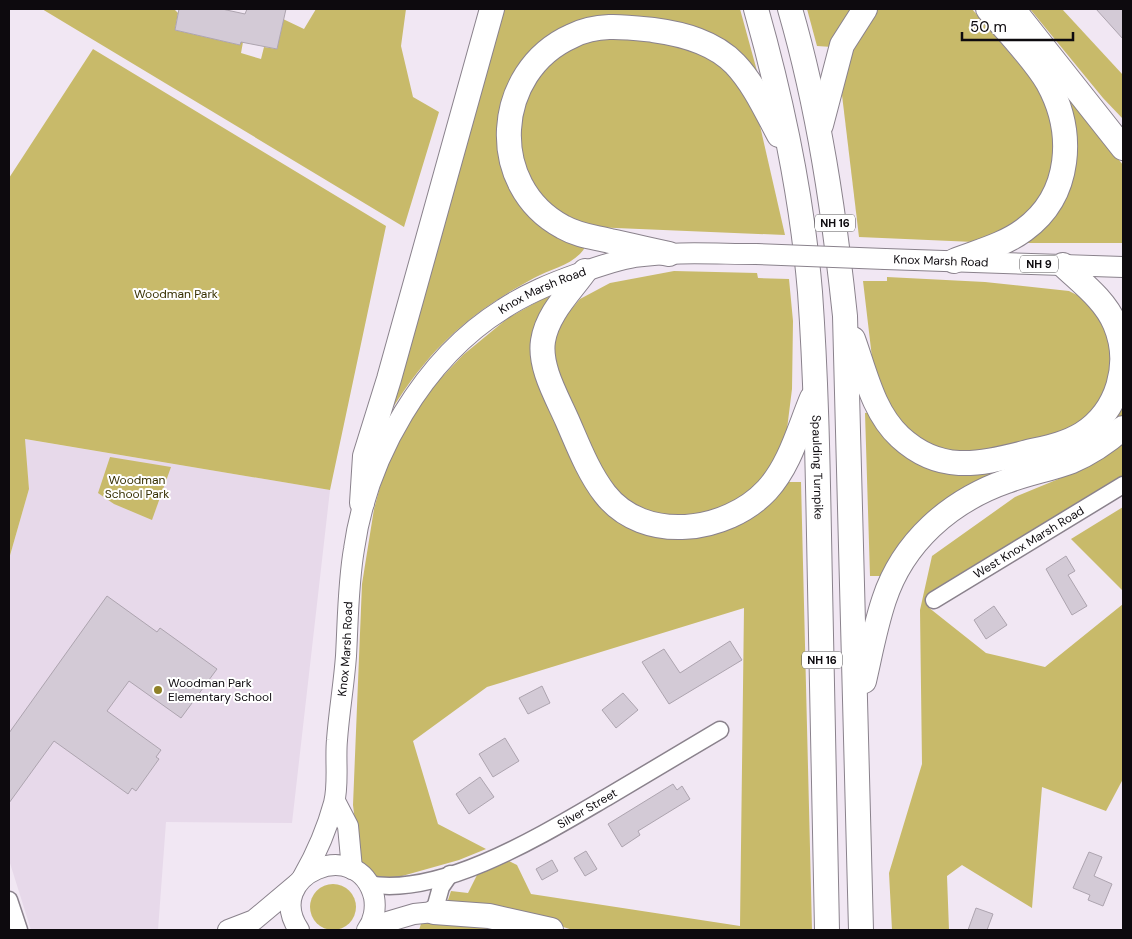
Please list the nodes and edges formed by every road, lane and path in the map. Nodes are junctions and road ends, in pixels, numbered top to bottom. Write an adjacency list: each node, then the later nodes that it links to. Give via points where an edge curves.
1 (492, 9): 19 (highway, via 365,456)
2 (756, 9): 9 (highway, Spaulding Turnpike / NH 16)
3 (790, 9): 7 (highway, NH 16)
4 (865, 9): 7 (highway, via 842,45)
5 (988, 9): 11 (highway, via 1047,81 1063,120 1065,158 1053,194 1024,230)
6 (1013, 9): 8 (highway)
7 (820, 132): 15 (highway, NH 16, via 836,227)
8 (1123, 148)
9 (790, 156): 10 (highway, via 743,73 726,56 703,42 658,31 617,26 586,30 548,50 524,78 510,112 510,157 521,185 539,209 563,227 591,238); 16 (highway, Spaulding Turnpike / NH 16, via 810,292)
10 (669, 254): 11 (main road, Knox Marsh Road / NH 9, bridge); 14 (main road, Knox Marsh Road / NH 9, via 634,257)
11 (954, 261): 12 (main road, Knox Marsh Road / NH 9)
12 (1063, 265): 13 (main road, Knox Marsh Road / NH 9); 15 (highway, via 1102,302 1115,324 1122,349 1118,387 1104,414 1082,434 1060,444 1006,458 965,464 944,462 900,437 884,419 876,402)
13 (1123, 266)
14 (585, 271): 16 (highway, via 547,323 542,343 545,367 592,475 606,496 637,518 666,526 691,528 713,524 738,513 766,491 779,474); 19 (main road, Knox Marsh Road / NH 9, via 547,284 500,310 438,366 395,427 376,464)
15 (845, 316): 21 (highway, NH 16)
16 (815, 390): 35 (highway, Spaulding Turnpike / NH 16)
17 (1123, 428): 21 (highway, via 1100,446 1073,460 980,492 938,518 922,535 896,572 883,601)
18 (1123, 485): 20 (street, West Knox Marsh Road)
19 (362, 503): 23 (main road, Knox Marsh Road / NH 9, via 352,566 336,743)
20 (934, 600)
21 (856, 713): 36 (highway, NH 16)
22 (720, 730): 25 (street, Silver Street, via 534,840)
23 (335, 800): 24 (main road, Knox Marsh Road / NH 9, via 348,826); 26 (main road, Knox Marsh Road / NH 9, via 316,853)
24 (352, 869): 26 (main road, NH 9, via 321,866); 27 (main road)
25 (450, 874): 27 (street, Silver Street, via 398,887); 29 (street, via 440,887)
26 (300, 881): 32 (main road, NH 9, via 254,920); 33 (main road, NH 9, via 292,897 291,911)
27 (368, 884): 30 (main road, via 375,910)
28 (9, 900): 31 (street)
29 (434, 912): 30 (main road, via 414,914); 34 (highway, via 489,916)
30 (368, 929)
31 (19, 930)
32 (228, 930)
33 (299, 930)
34 (551, 930)
35 (827, 930)
36 (861, 930)

